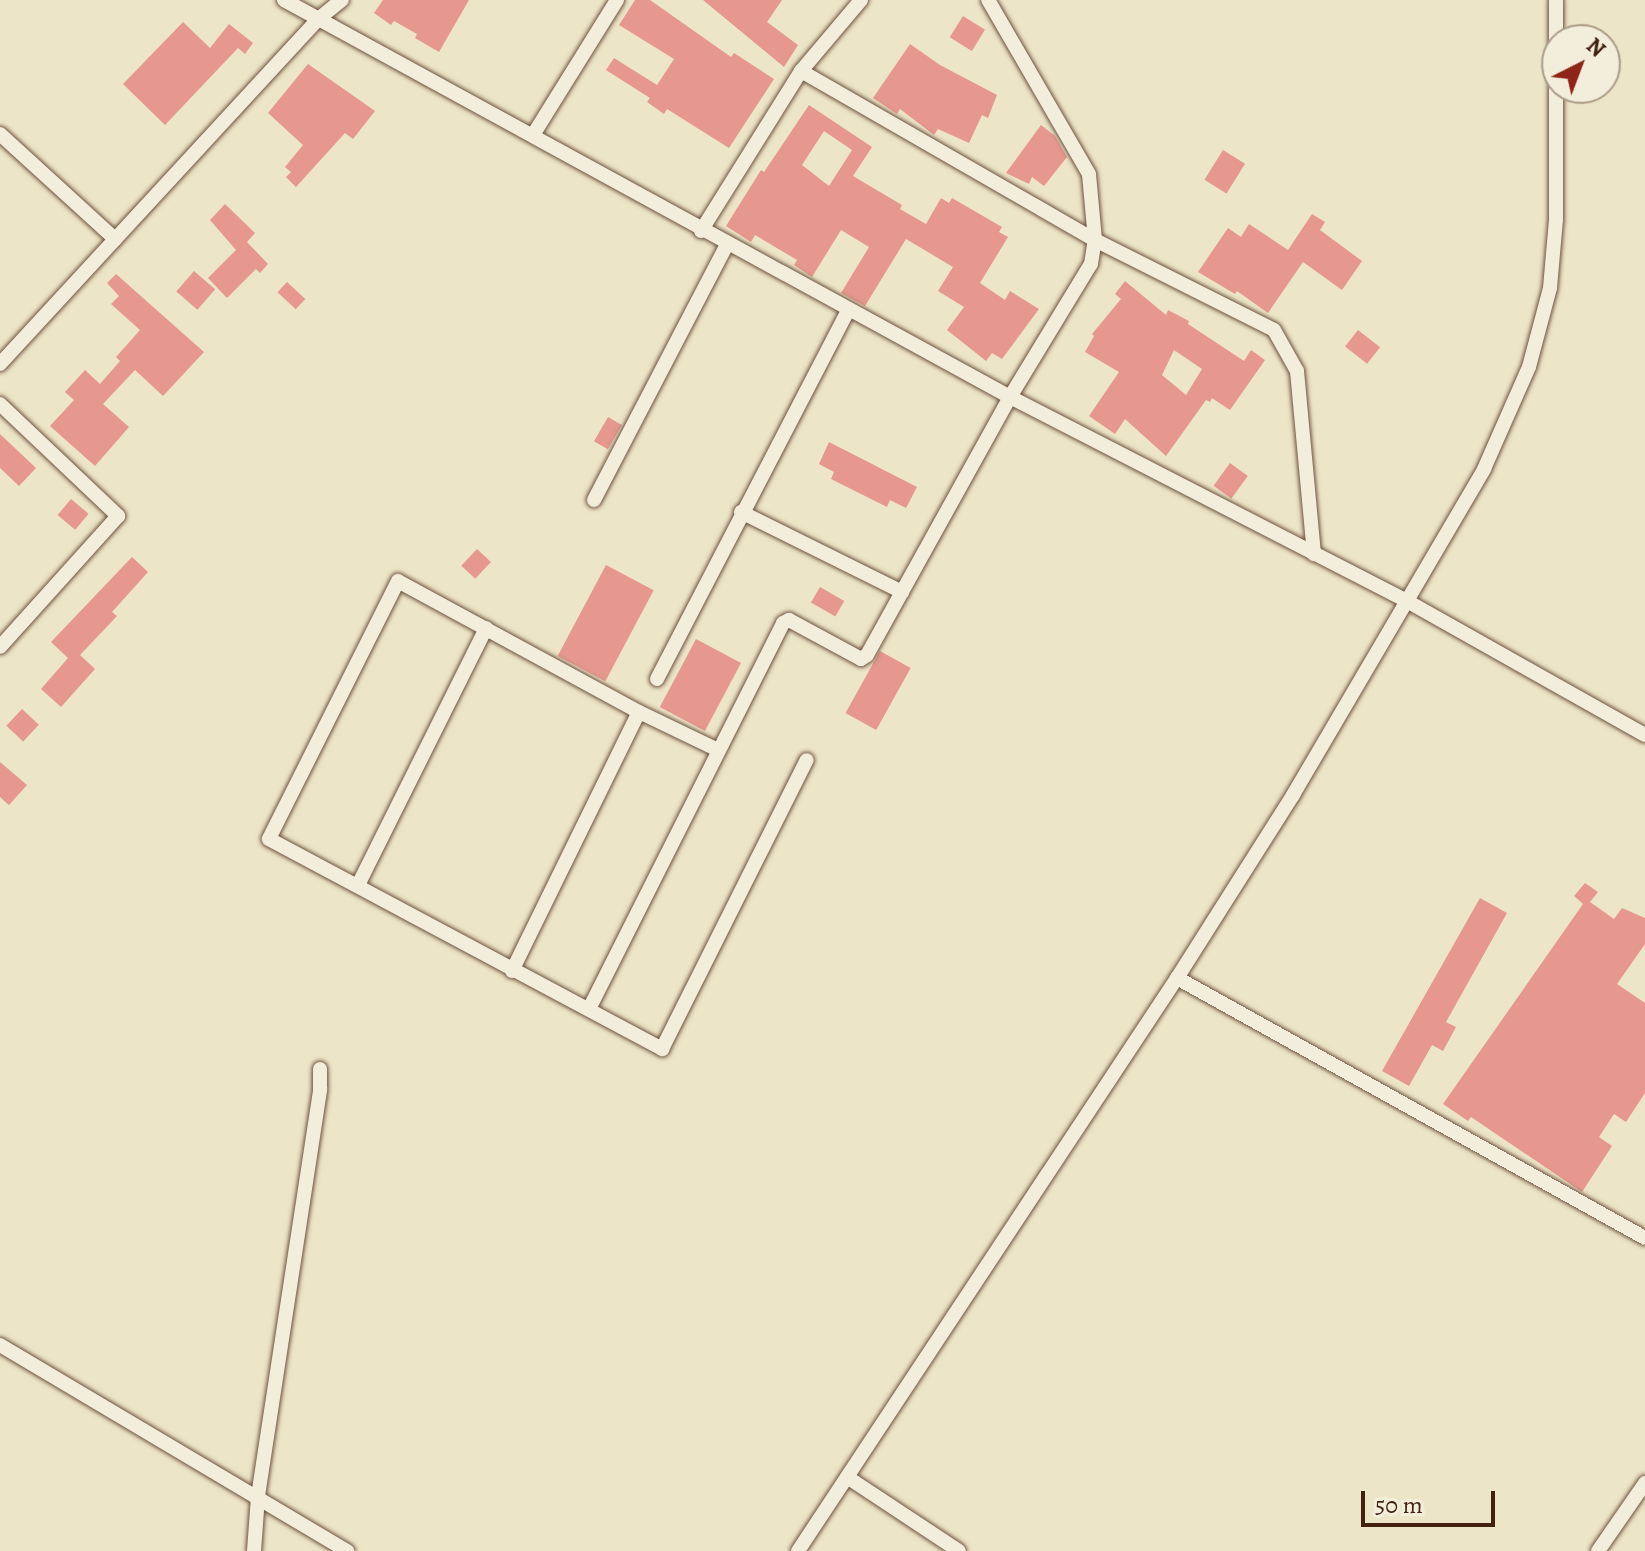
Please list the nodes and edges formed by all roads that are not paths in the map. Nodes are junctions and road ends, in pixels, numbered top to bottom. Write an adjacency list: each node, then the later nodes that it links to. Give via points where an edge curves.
1 (284, 0): 7 (street)
2 (342, 0): 7 (street)
3 (617, 0): 10 (street)
4 (861, 0): 8 (street)
5 (988, 0): 13 (street, via 1089,174)
6 (1556, 0): 23 (street, via 1556,220 1550,288 1529,367 1484,469)
7 (317, 20): 10 (street); 12 (street)
8 (801, 71): 11 (street); 13 (street)
9 (0, 134): 12 (street)
10 (533, 135): 11 (street)
11 (701, 231): 14 (street)
12 (115, 239): 16 (street)
13 (1095, 240): 17 (street, via 1091,264); 21 (street, via 1274,330 1297,371)
14 (727, 245): 15 (street); 19 (street)
15 (848, 310): 17 (street); 20 (street)
16 (0, 364)
17 (1010, 397): 21 (street); 22 (street)
18 (0, 404): 25 (street, via 118,516)
19 (594, 500)
20 (741, 512): 22 (street); 26 (street)
21 (1314, 554): 23 (street)
22 (902, 592): 29 (street, via 861,659 789,620 783,623)
23 (1407, 601): 28 (street); 33 (street)
24 (486, 628): 27 (street); 31 (street); 31 (street, via 398,581 269,839)
25 (0, 647)
26 (657, 679)
27 (639, 712): 29 (street); 32 (street)
28 (1645, 735)
29 (718, 750): 34 (street)
30 (807, 760): 34 (street, via 662,1049)
31 (358, 885): 32 (street)
32 (512, 971): 34 (street)
33 (1177, 978): 36 (street); 38 (street)
34 (589, 1009)
35 (320, 1069): 40 (street)
36 (1645, 1238)
37 (0, 1345): 40 (street)
38 (847, 1477): 43 (street); 44 (street)
39 (1645, 1483): 45 (street)
40 (258, 1496): 41 (street); 42 (street)
41 (254, 1551)
42 (347, 1551)
43 (798, 1551)
44 (959, 1551)
45 (1598, 1551)

